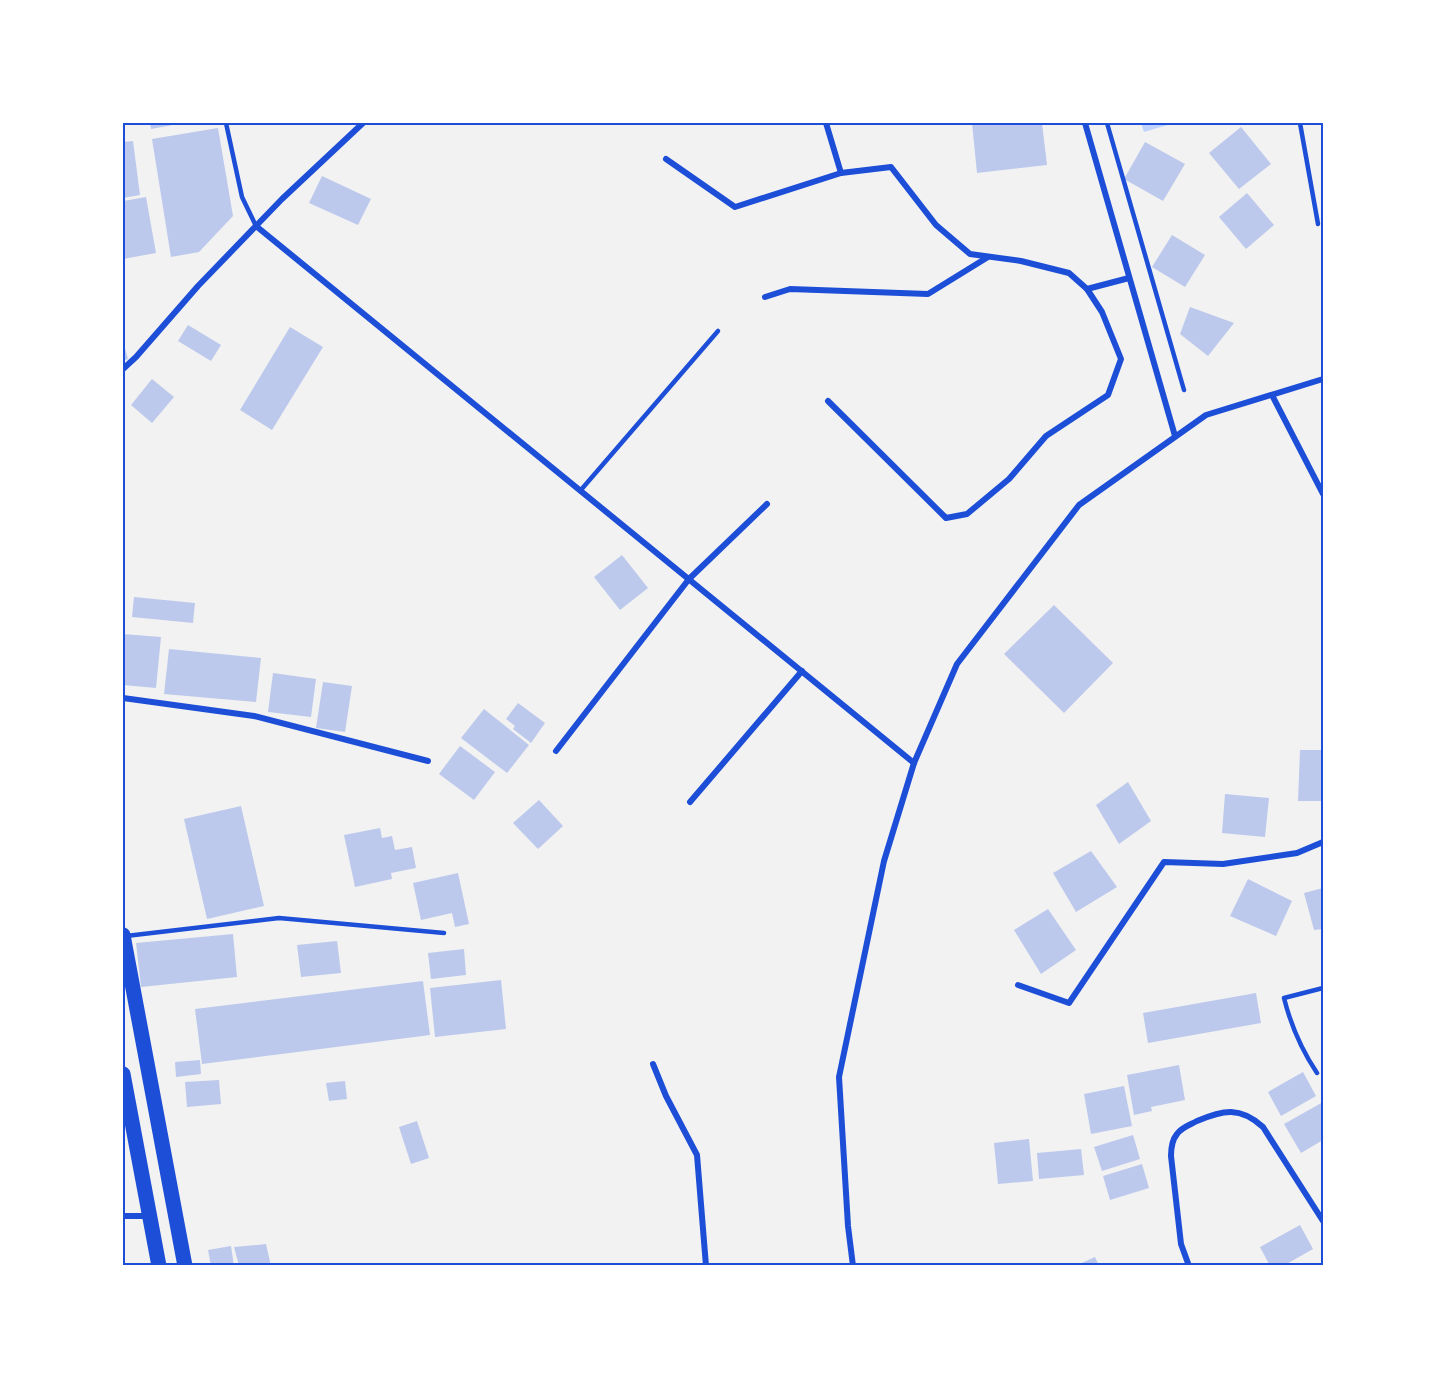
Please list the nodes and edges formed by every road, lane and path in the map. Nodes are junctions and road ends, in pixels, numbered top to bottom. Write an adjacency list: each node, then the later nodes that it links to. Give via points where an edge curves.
1 (226, 123): 10 (lane, via 242,197)
2 (363, 123): 10 (street)
3 (826, 123): 8 (street)
4 (1085, 123): 12 (street)
5 (1107, 123): 18 (lane)
6 (1300, 123): 9 (lane)
7 (666, 159): 8 (street, via 735,207)
8 (840, 173): 11 (street, via 891,167 936,225 970,254)
9 (1318, 224)
10 (256, 226): 16 (street); 22 (street)
11 (989, 257): 13 (street, via 1069,273); 14 (street, via 928,294 790,289)
12 (1129, 278): 13 (street); 21 (street)
13 (1087, 289): 20 (street, via 1102,312 1121,359 1107,395 1046,436 1009,479 967,514 946,518)
14 (765, 297)
15 (718, 331): 22 (lane)
16 (123, 369)
17 (1323, 379): 19 (street)
18 (1184, 390)
19 (1272, 395): 21 (street, via 1206,415); 23 (street)
20 (828, 402)
21 (1175, 436): 30 (street, via 1079,505 957,664)
22 (580, 491): 25 (street)
23 (1323, 494)
24 (767, 504): 25 (street)
25 (689, 579): 26 (street); 28 (street)
26 (802, 671): 30 (street); 31 (street)
27 (123, 698): 29 (street, via 254,716)
28 (556, 751)
29 (428, 761)
30 (914, 763): 46 (street, via 884,861 839,1077)
31 (690, 802)
32 (1323, 842): 35 (street, via 1297,853 1223,864 1164,862 1069,1003)
33 (444, 933): 34 (lane, via 279,918)
34 (123, 936): 44 (main road)
35 (1018, 985)
36 (1323, 988): 38 (lane, via 1284,998 1297,1038)
37 (653, 1064): 45 (street, via 697,1155)
38 (1317, 1073)
39 (124, 1082): 41 (main road)
40 (123, 1216): 41 (street)
41 (150, 1216): 43 (main road)
42 (1323, 1221): 47 (street, via 1255,1119 1231,1111 1215,1114 1183,1128 1172,1144 1181,1244)
43 (159, 1266)
44 (185, 1266)
45 (706, 1266)
46 (853, 1266)
47 (1190, 1266)

